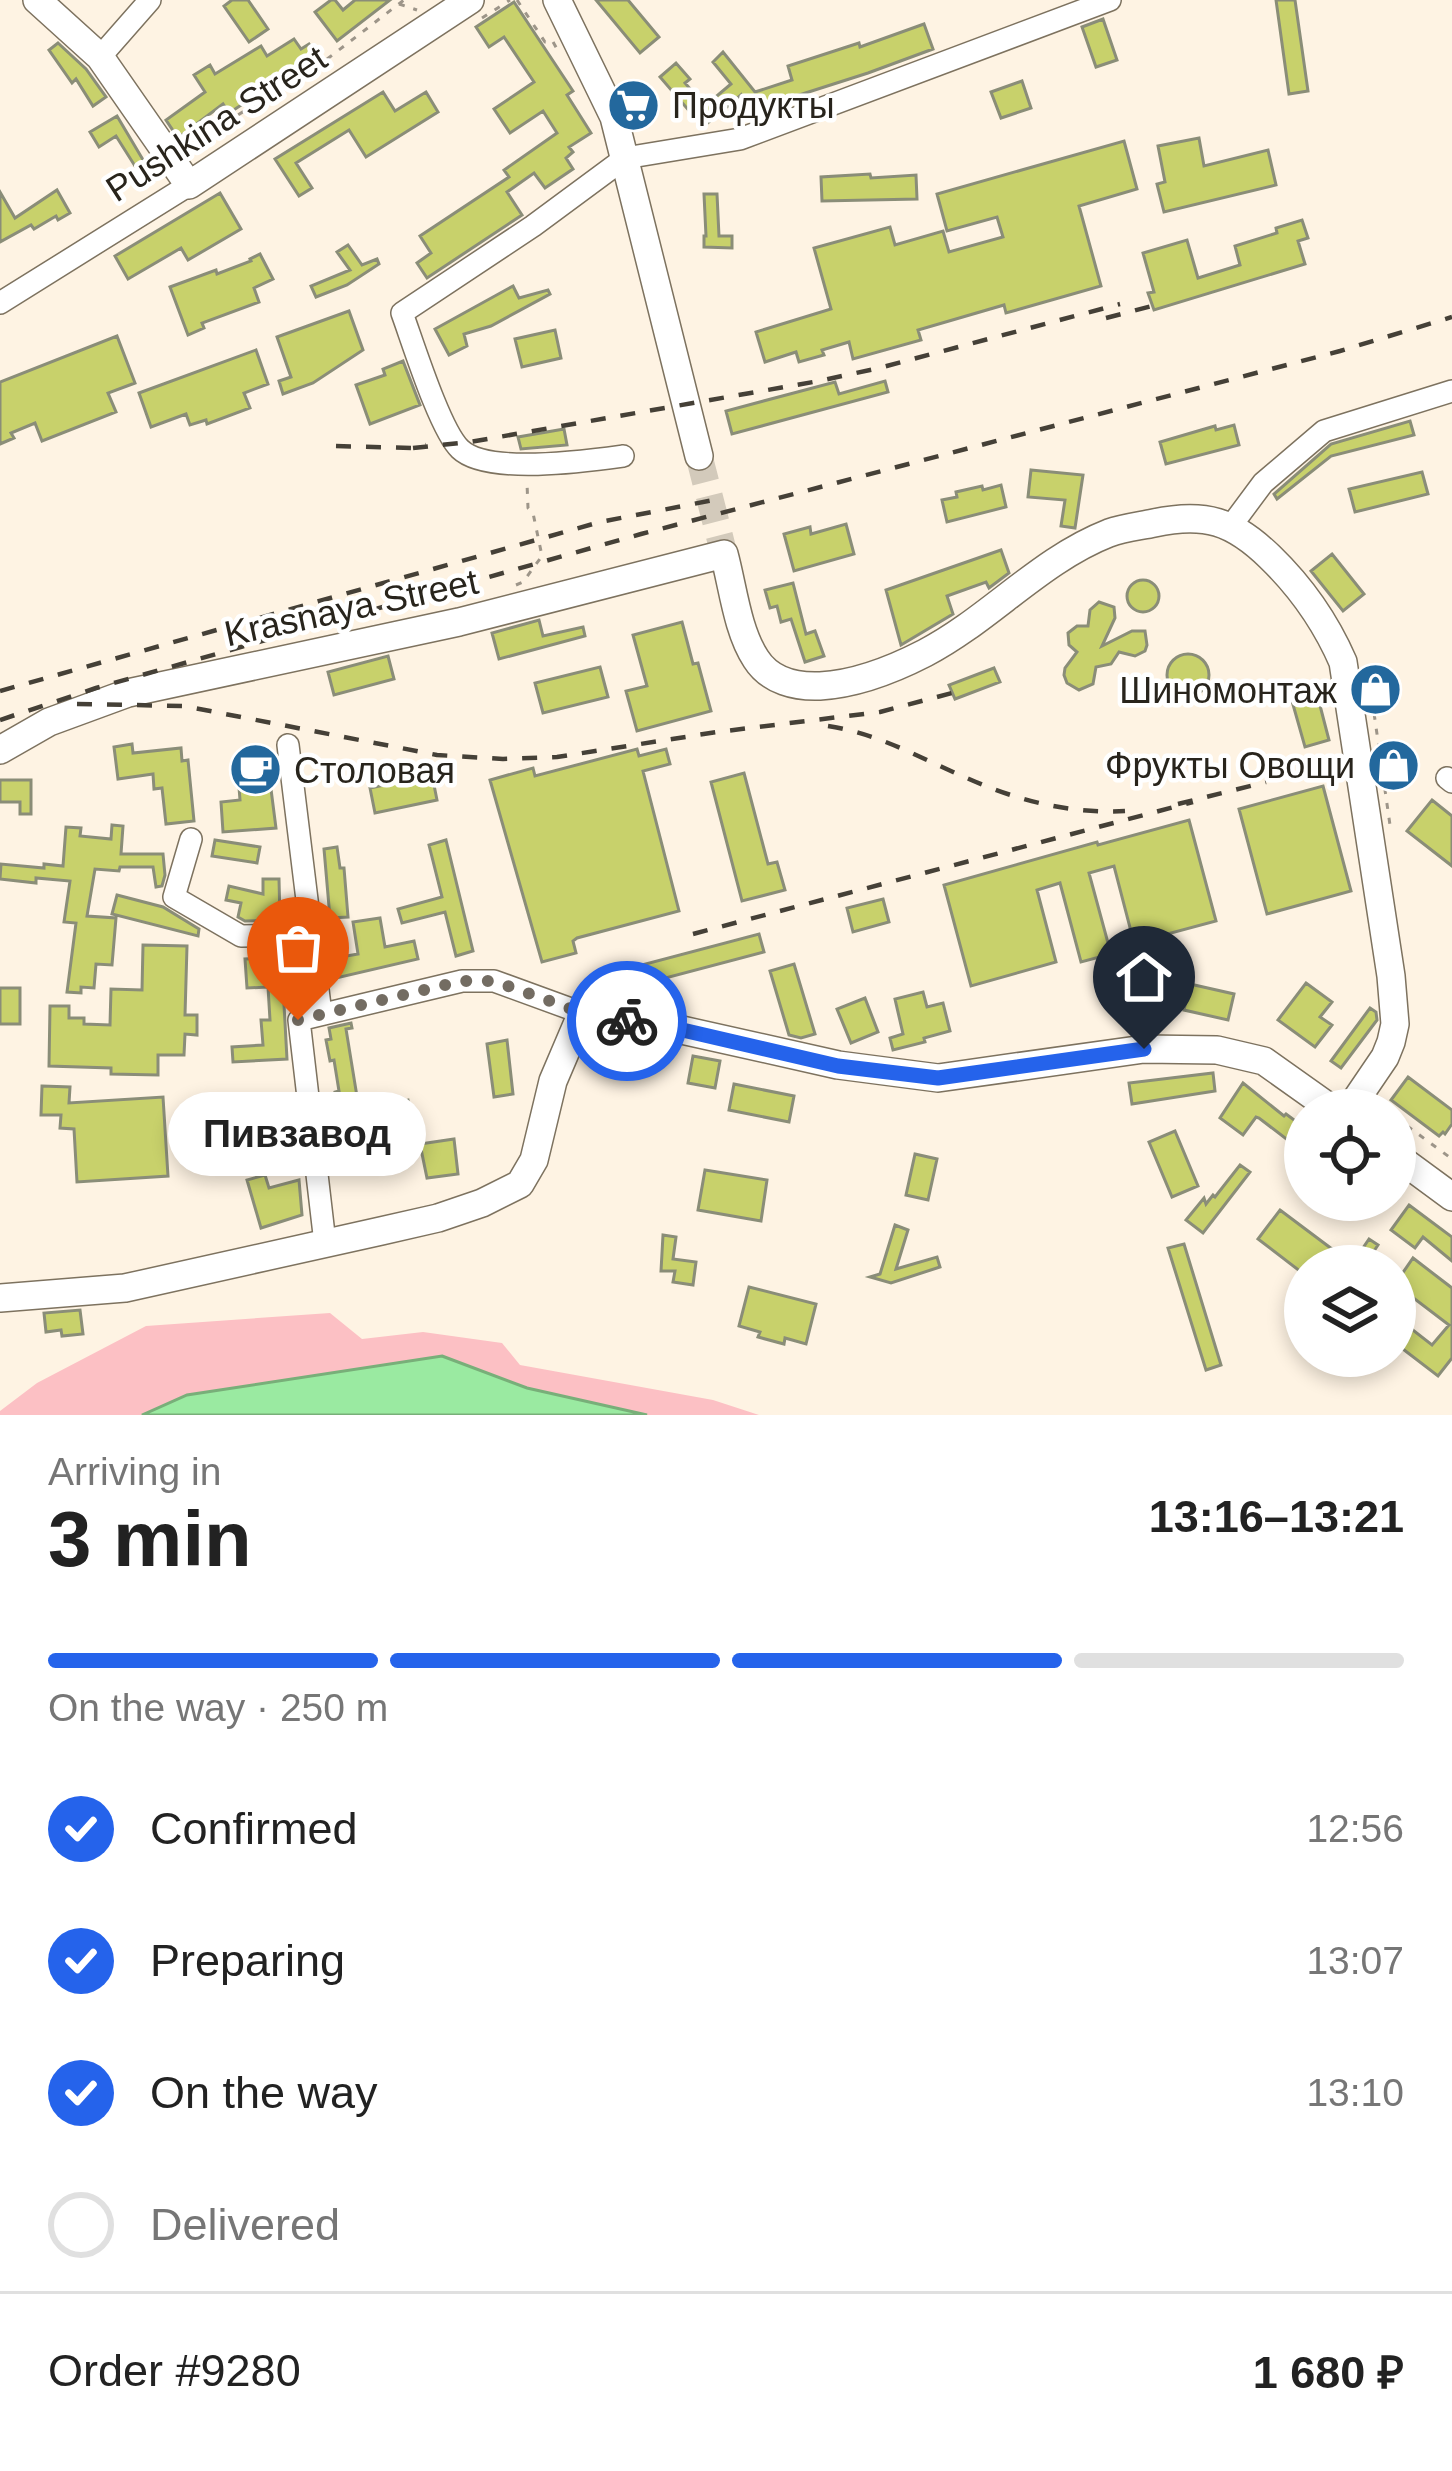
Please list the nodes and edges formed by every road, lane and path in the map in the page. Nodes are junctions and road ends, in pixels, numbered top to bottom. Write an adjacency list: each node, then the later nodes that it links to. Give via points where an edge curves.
1 (37, 0): 9 (main road)
2 (150, 0): 9 (street)
3 (404, 0): 10 (path, via 318,66)
4 (470, 0): 12 (main road, Pushkina Street)
5 (517, 0): 8 (path)
6 (557, 0): 11 (main road, via 614,117)
7 (1110, 0): 11 (street, via 740,139)
8 (558, 51)
9 (100, 57): 12 (main road)
10 (180, 151)
11 (625, 158): 15 (main road); 17 (street, via 402,313 461,452)
12 (189, 184): 13 (street, Pushkina Street)
13 (0, 303)
14 (1452, 391): 18 (street, via 1324,431 1263,483)
15 (699, 455)
16 (623, 456): 17 (street)
17 (526, 463): 19 (path, via 542,556 523,582)
18 (1231, 526): 22 (main road, Krasnaya Street, via 1180,518 1111,532 926,652 832,685 801,687 757,661 724,554 459,622 128,693); 29 (main road, via 1283,569 1343,662 1395,1024 1385,1058)
19 (503, 590)
20 (1360, 694): 24 (path, via 1372,699)
21 (288, 745): 25 (street)
22 (0, 750)
23 (191, 839): 25 (street, via 174,897 241,936)
24 (1389, 850)
25 (311, 935): 27 (street)
26 (583, 1013): 27 (street, via 494,981 462,981); 28 (main road, via 838,1066 938,1078 1144,1049 1217,1050 1264,1061); 34 (main road, via 520,1184 438,1218)
27 (310, 1017): 34 (street)
28 (1304, 1089)
29 (1363, 1089)
30 (1416, 1133): 31 (path)
31 (1452, 1160)
32 (1416, 1171): 33 (main road)
33 (1452, 1198)
34 (326, 1243): 35 (main road, via 125,1288)
35 (0, 1298)

